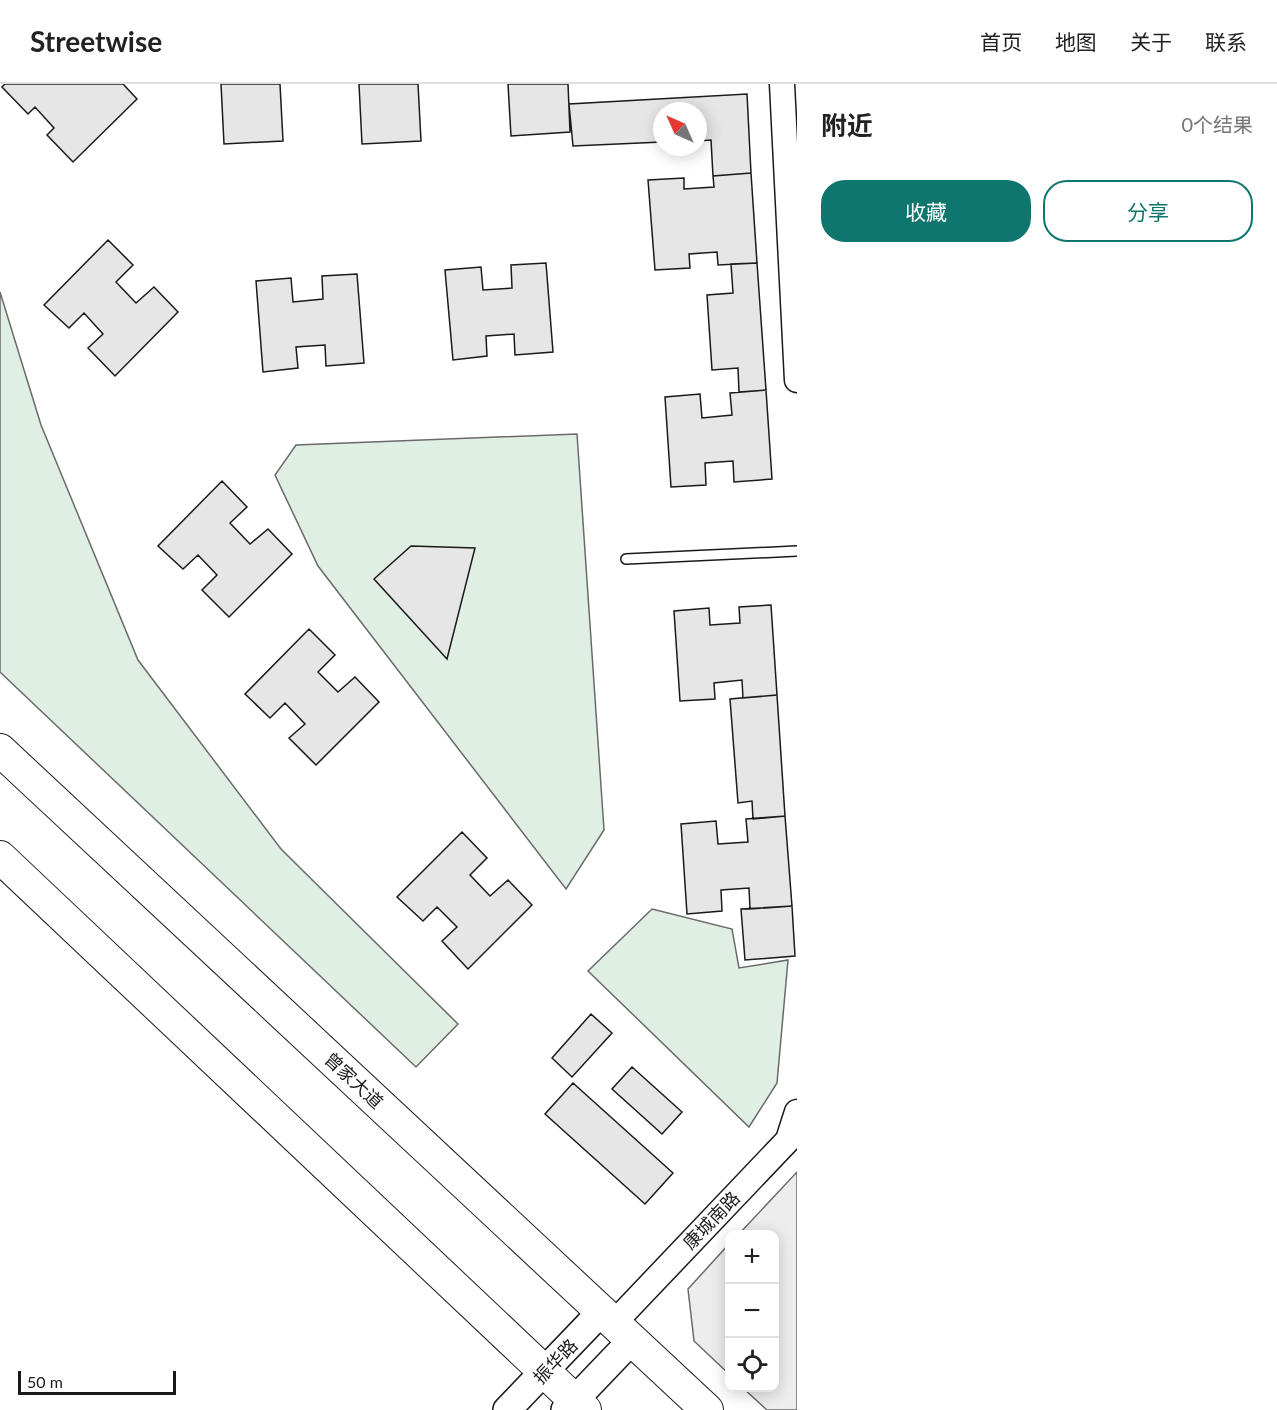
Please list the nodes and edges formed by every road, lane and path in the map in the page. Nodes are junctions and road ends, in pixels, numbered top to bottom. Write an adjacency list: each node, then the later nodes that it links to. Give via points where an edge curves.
1 (782, 84): 2 (street)
2 (797, 380)
3 (797, 551): 4 (lane)
4 (626, 559)
5 (0, 750): 8 (highway, 曾家大道)
6 (0, 857): 9 (highway)
7 (797, 1112): 8 (street, 康城南路, via 788,1140)
8 (616, 1324): 9 (main road, 振华路); 10 (main road); 12 (highway, 曾家大道)
9 (545, 1371): 10 (highway); 11 (main road, 振华路)
10 (575, 1407)
11 (507, 1410)
12 (707, 1410)

